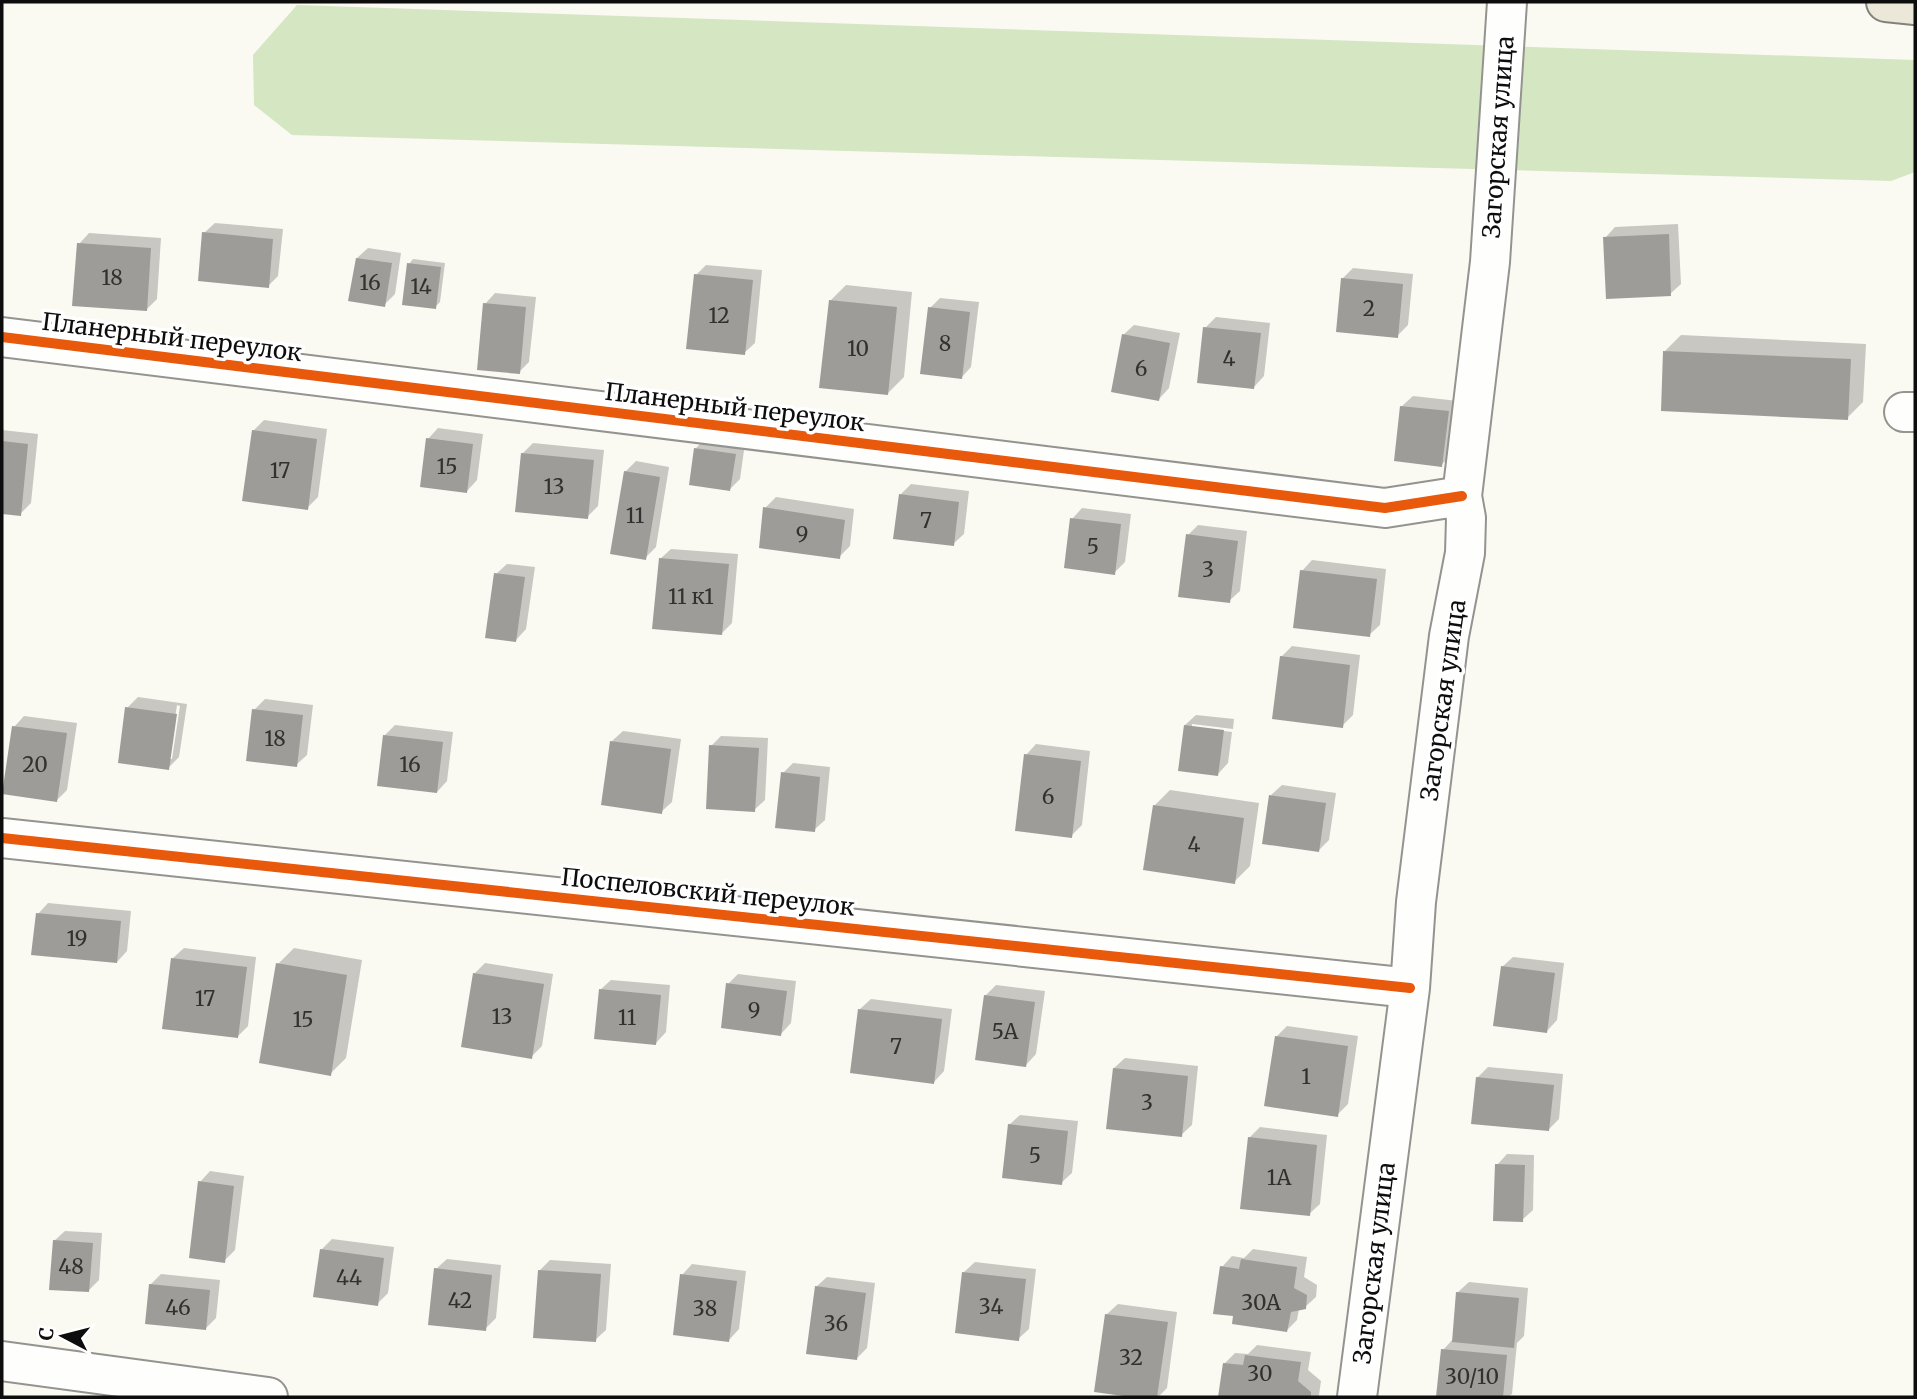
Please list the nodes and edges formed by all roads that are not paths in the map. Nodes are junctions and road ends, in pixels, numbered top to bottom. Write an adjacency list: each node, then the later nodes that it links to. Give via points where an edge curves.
1 (1507, 2): 5 (street, Загорская улица, via 1490,262)
2 (1886, 2): 3 (main road)
3 (1915, 5)
4 (2, 337): 5 (street, Планерный переулок, via 1385,509)
5 (1462, 496): 7 (street, Загорская улица, via 1465,553 1430,785)
6 (2, 838): 7 (street, Поспеловский переулок)
7 (1410, 988): 10 (street, Загорская улица)
8 (2, 1361): 9 (street)
9 (268, 1397)
10 (1357, 1397)

